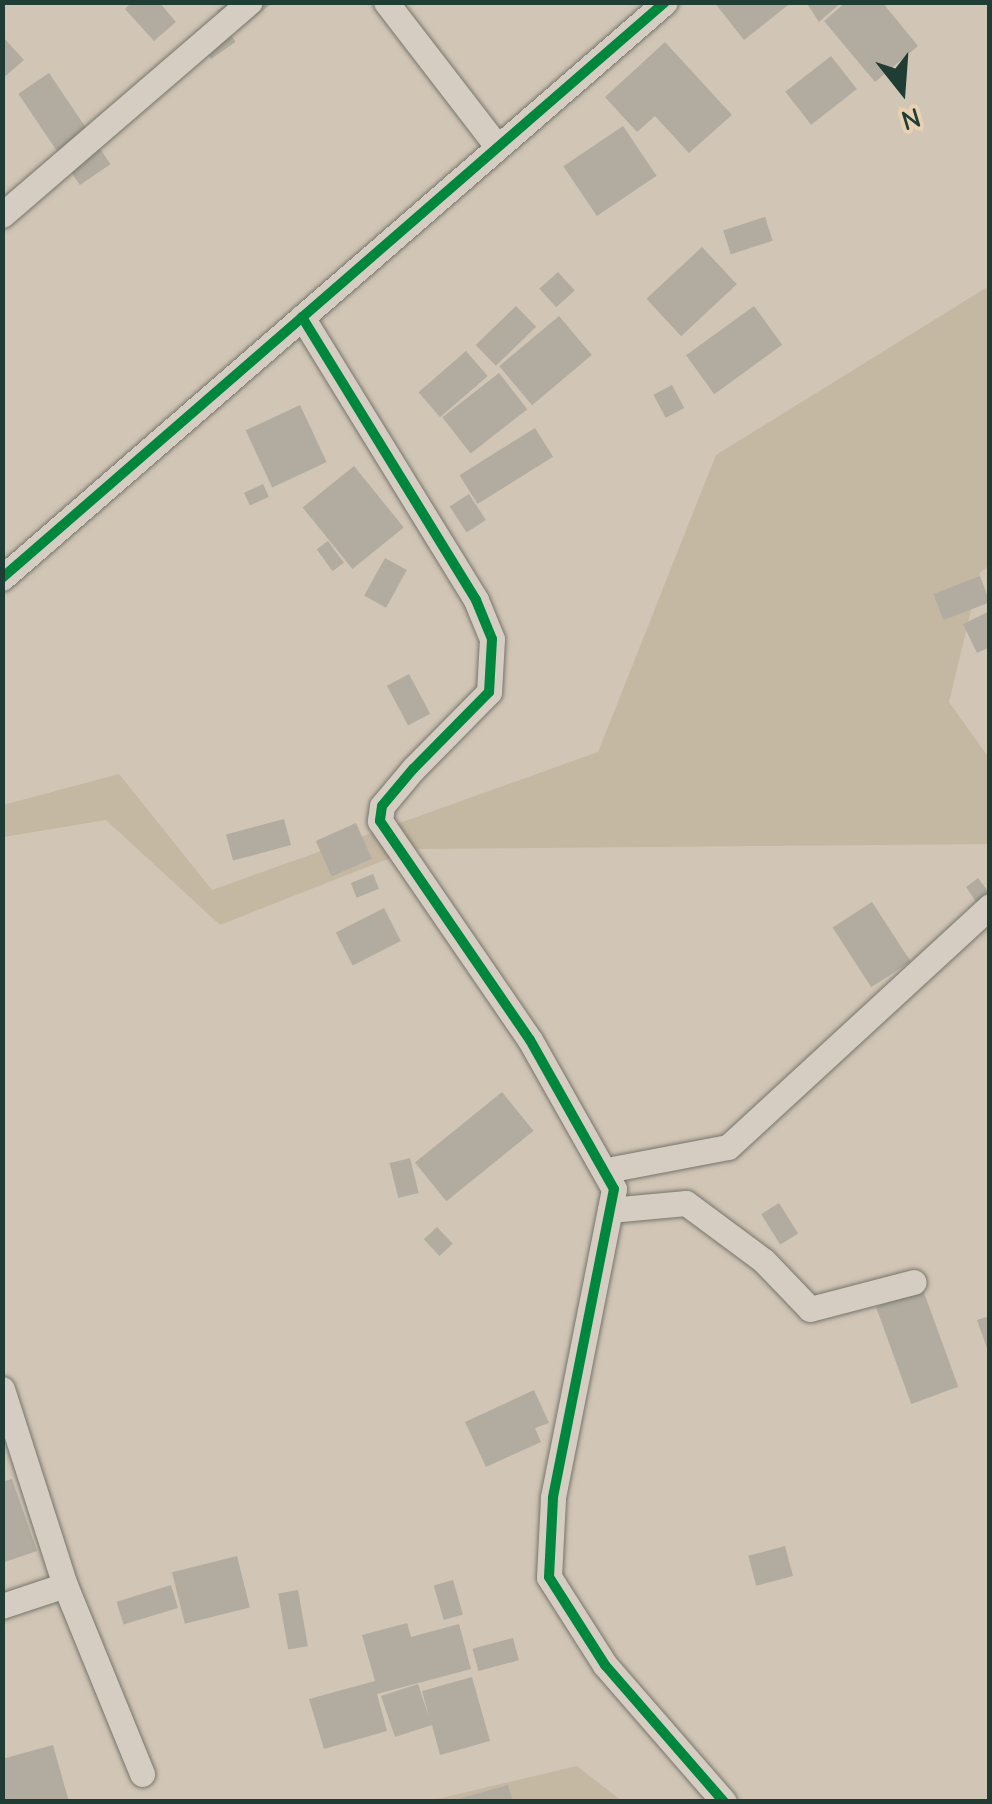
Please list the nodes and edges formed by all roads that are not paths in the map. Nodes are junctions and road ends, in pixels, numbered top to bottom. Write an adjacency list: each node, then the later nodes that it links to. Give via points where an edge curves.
1 (250, 2): 5 (street)
2 (386, 2): 4 (street)
3 (666, 2): 4 (street)
4 (497, 146): 6 (street)
5 (2, 216)
6 (302, 317): 7 (street); 9 (street, via 476,600 492,639 489,692 413,768 382,806 380,821 530,1040)
7 (2, 578)
8 (990, 906): 9 (street, via 728,1147)
9 (607, 1170): 10 (street, via 614,1189)
10 (610, 1210): 11 (street, via 686,1203 764,1261 810,1309); 16 (street, via 553,1498 549,1577 605,1665)
11 (914, 1282)
12 (2, 1389): 13 (street)
13 (65, 1585): 14 (street); 15 (street)
14 (2, 1606)
15 (142, 1774)
16 (724, 1802)

